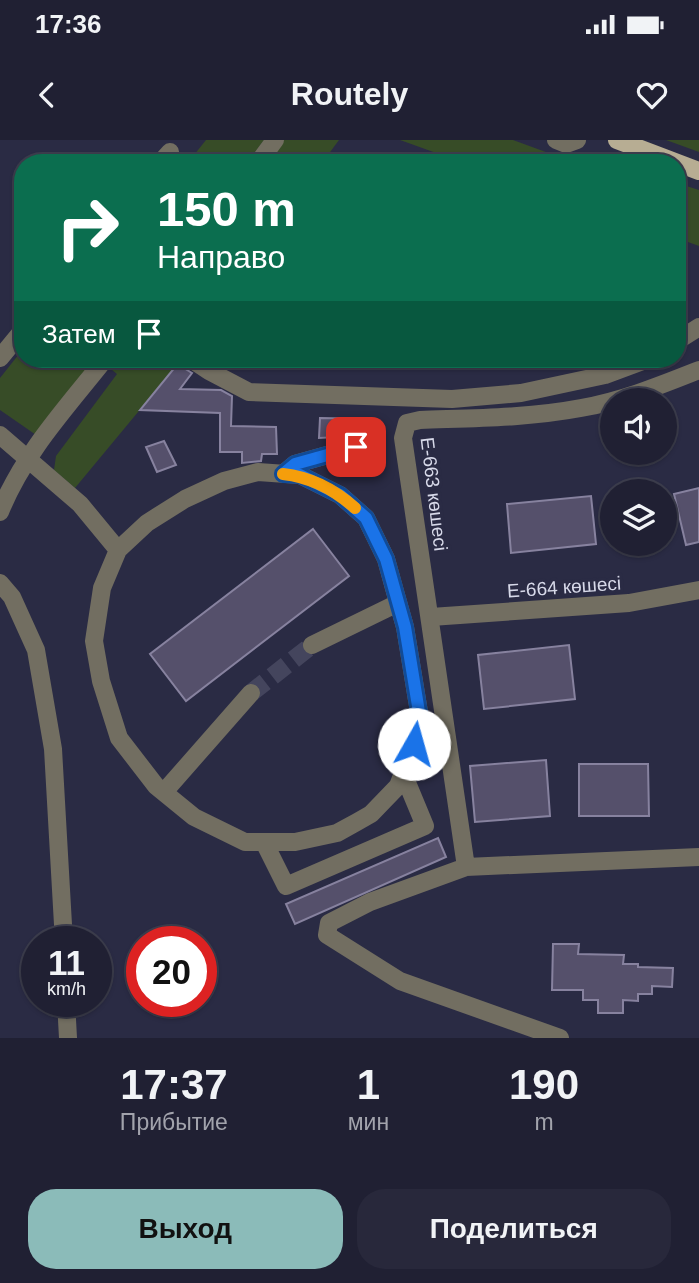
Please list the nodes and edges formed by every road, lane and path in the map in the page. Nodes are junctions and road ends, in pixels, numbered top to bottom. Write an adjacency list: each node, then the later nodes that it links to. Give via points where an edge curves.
1 (556, 140): 2 (street, via 566,144)
2 (577, 140)
3 (617, 140): 4 (main road)
4 (654, 154)
5 (14, 341): 6 (street)
6 (0, 358)
7 (98, 368): 13 (street)
8 (204, 368): 9 (street, via 249,392 452,399 533,390)
9 (624, 368)
10 (699, 370): 20 (street, Е-663 көшесі, via 644,392 583,408 520,417 407,423 403,438)
11 (0, 435): 13 (street)
12 (356, 447): 14 (street, via 295,464)
13 (28, 460): 15 (street); 16 (street, via 80,504)
14 (283, 474): 16 (street, via 258,472 224,481 147,523); 19 (street, via 300,475 340,495 366,518 386,559)
15 (0, 512)
16 (118, 550): 24 (street, via 102,588 94,641 101,681 119,738)
17 (0, 583): 28 (street, via 12,597 36,650 52,749)
18 (699, 590): 20 (street, Е-664 көшесі, via 629,603)
19 (398, 603): 21 (street); 23 (street, via 419,712)
20 (430, 617): 27 (street, Е-663 көшесі)
21 (312, 645)
22 (251, 692): 24 (street)
23 (403, 773): 25 (street, via 398,786 371,814 337,833 295,842); 25 (street, via 425,825 286,886)
24 (163, 792): 25 (street, via 194,817 244,842)
25 (264, 842)
26 (699, 857): 27 (street)
27 (466, 867): 31 (street, via 370,902 329,923 327,935 400,981)
28 (63, 926)
29 (67, 1017): 30 (street)
30 (68, 1038)
31 (559, 1038)

